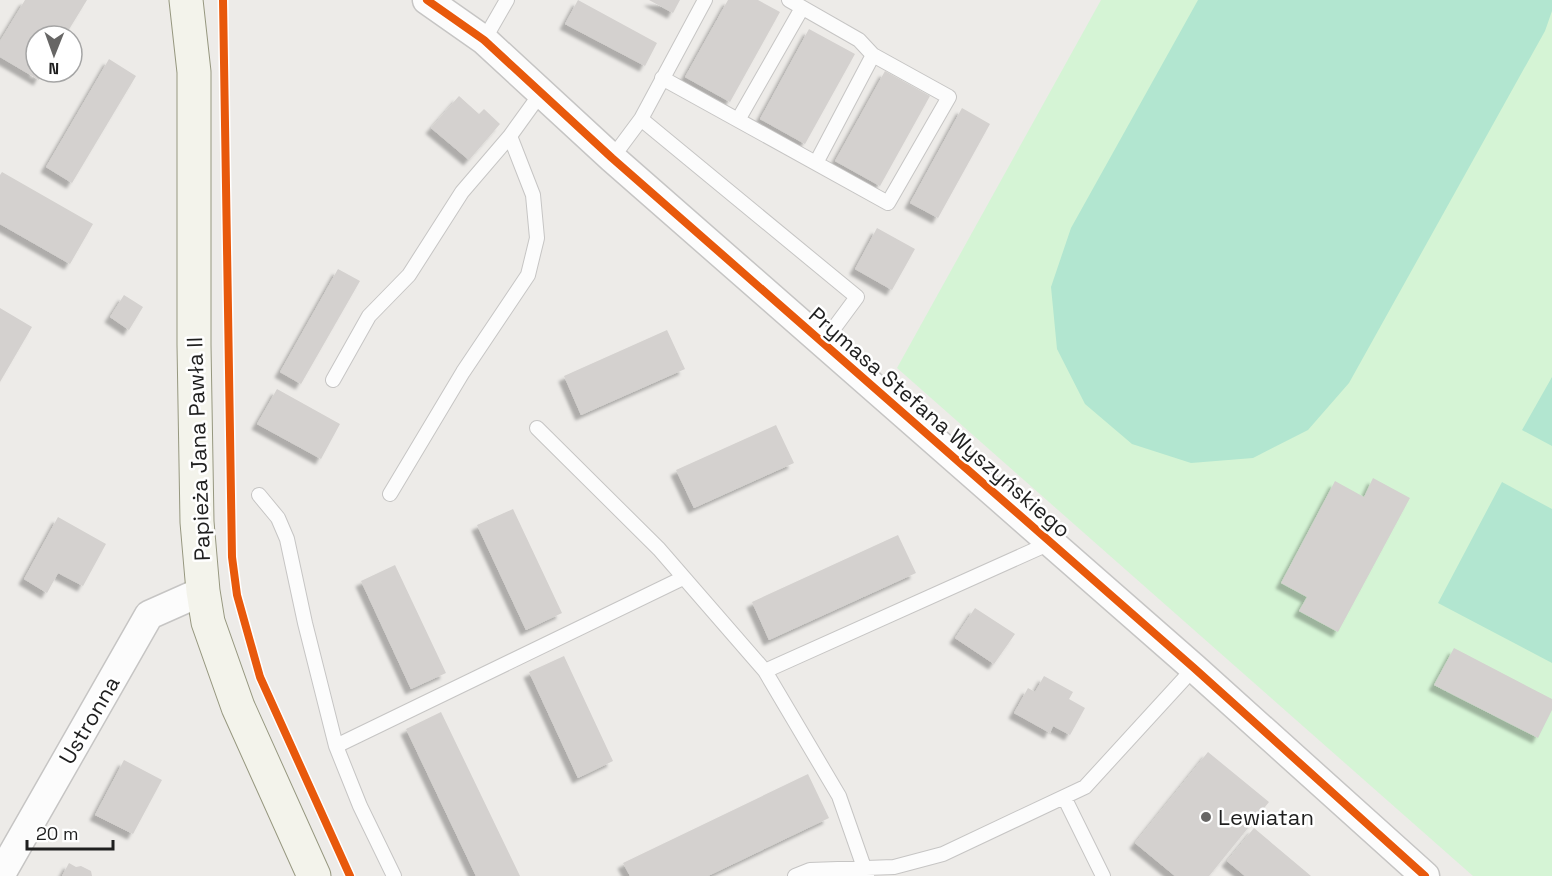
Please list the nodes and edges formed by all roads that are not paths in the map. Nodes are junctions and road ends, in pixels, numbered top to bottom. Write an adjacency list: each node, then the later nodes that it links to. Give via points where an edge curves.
1 (186, 0): 23 (street, Papieża Jana Pawła II, via 194,72 194,345 197,510)
2 (427, 0): 7 (street, Prymasa Stefana Wyszyńskiego)
3 (507, 0): 7 (lane)
4 (705, 0): 9 (lane)
5 (789, 0): 6 (lane)
6 (802, 8): 8 (lane, via 859,40); 12 (lane)
7 (484, 40): 10 (street, Prymasa Stefana Wyszyńskiego)
8 (873, 55): 15 (lane); 15 (lane, via 949,98 888,203)
9 (662, 78): 11 (lane); 12 (lane)
10 (541, 93): 13 (lane); 14 (street, Prymasa Stefana Wyszyńskiego)
11 (641, 119): 14 (lane); 16 (lane, via 858,297)
12 (738, 120): 15 (lane)
13 (510, 136): 17 (lane, via 462,192 409,274 369,316); 19 (lane, via 533,195 537,238 528,275 463,372)
14 (612, 158): 16 (street, Prymasa Stefana Wyszyńskiego)
15 (816, 163)
16 (823, 343): 21 (street, Prymasa Stefana Wyszyńskiego)
17 (333, 380)
18 (537, 428): 22 (lane, via 601,489)
19 (390, 494)
20 (259, 495): 26 (lane, via 278,518 287,539)
21 (1050, 543): 24 (street, Prymasa Stefana Wyszyńskiego); 25 (lane)
22 (683, 578): 25 (lane); 26 (lane)
23 (203, 591): 29 (street, Ustronna, via 148,615); 30 (street, Papieża Jana Pawła II, via 208,622 238,707)
24 (1194, 668): 27 (lane, via 1084,787); 34 (street, Prymasa Stefana Wyszyńskiego)
25 (765, 671): 28 (lane, via 839,796)
26 (336, 746): 31 (lane)
27 (1064, 797): 28 (lane, via 944,854); 33 (lane)
28 (866, 872): 32 (lane, via 810,870)
29 (0, 876)
30 (314, 876)
31 (394, 876)
32 (795, 876)
33 (1102, 876)
34 (1425, 876)

